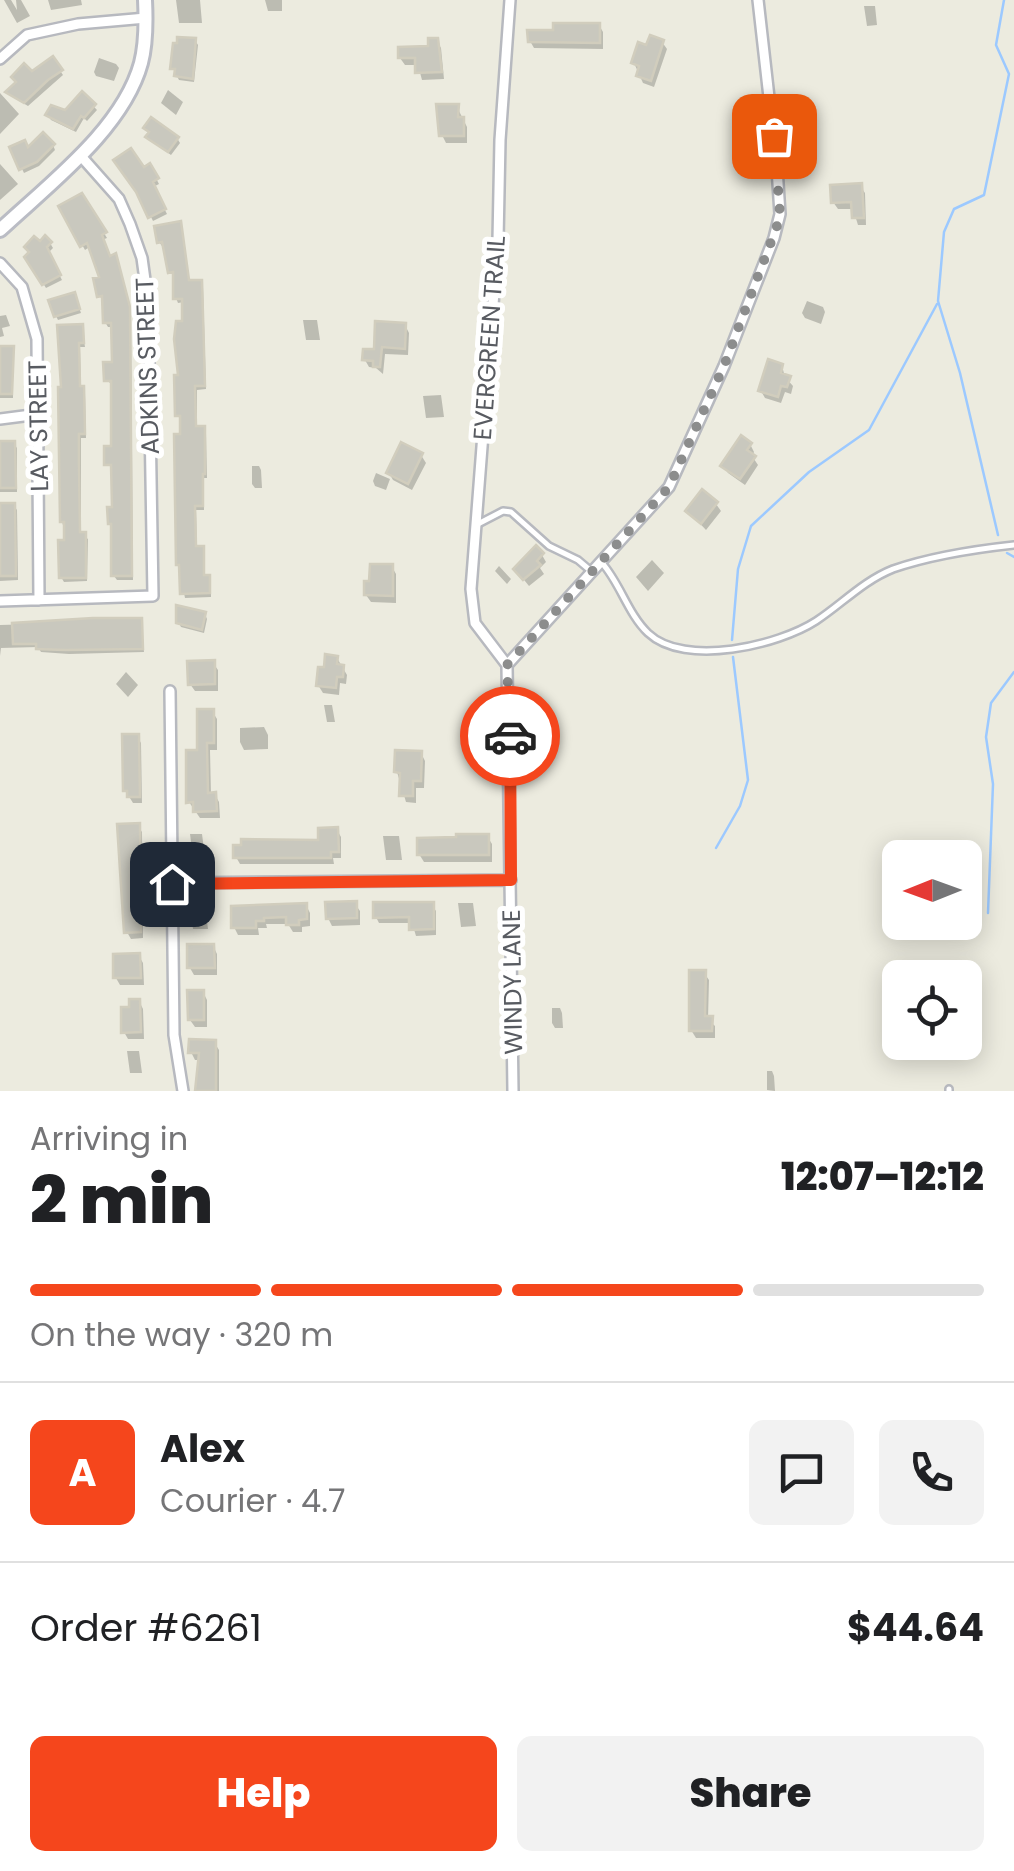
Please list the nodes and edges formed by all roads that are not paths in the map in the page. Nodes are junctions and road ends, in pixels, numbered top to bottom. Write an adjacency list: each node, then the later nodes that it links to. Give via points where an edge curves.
1 (145, 0): 4 (street)
2 (510, 0): 11 (street, EVERGREEN TRAIL)
3 (758, 0): 13 (street, via 777,168 774,238 669,487)
4 (146, 18): 5 (street, via 26,35); 6 (street, via 142,62 123,106)
5 (0, 58)
6 (80, 155): 7 (street); 15 (street, ADKINS STREET, via 118,199 142,258 153,596)
7 (0, 230)
8 (0, 263): 9 (street, LAY STREET, via 22,287 38,339)
9 (38, 414): 10 (street); 15 (street, LAY STREET)
10 (0, 419)
11 (474, 526): 14 (lane, via 511,512); 17 (street, EVERGREEN TRAIL, via 471,609 481,634)
12 (1014, 545): 13 (lane, via 892,570 792,634 716,651 678,648 648,634)
13 (602, 562): 14 (street)
14 (591, 571): 17 (street)
15 (40, 600): 16 (street)
16 (0, 602)
17 (507, 665): 19 (street, WINDY LANE)
18 (170, 691): 20 (street)
19 (511, 880): 20 (street); 22 (street, WINDY LANE)
20 (172, 884): 21 (street, via 174,1035)
21 (183, 1091)
22 (513, 1091)

